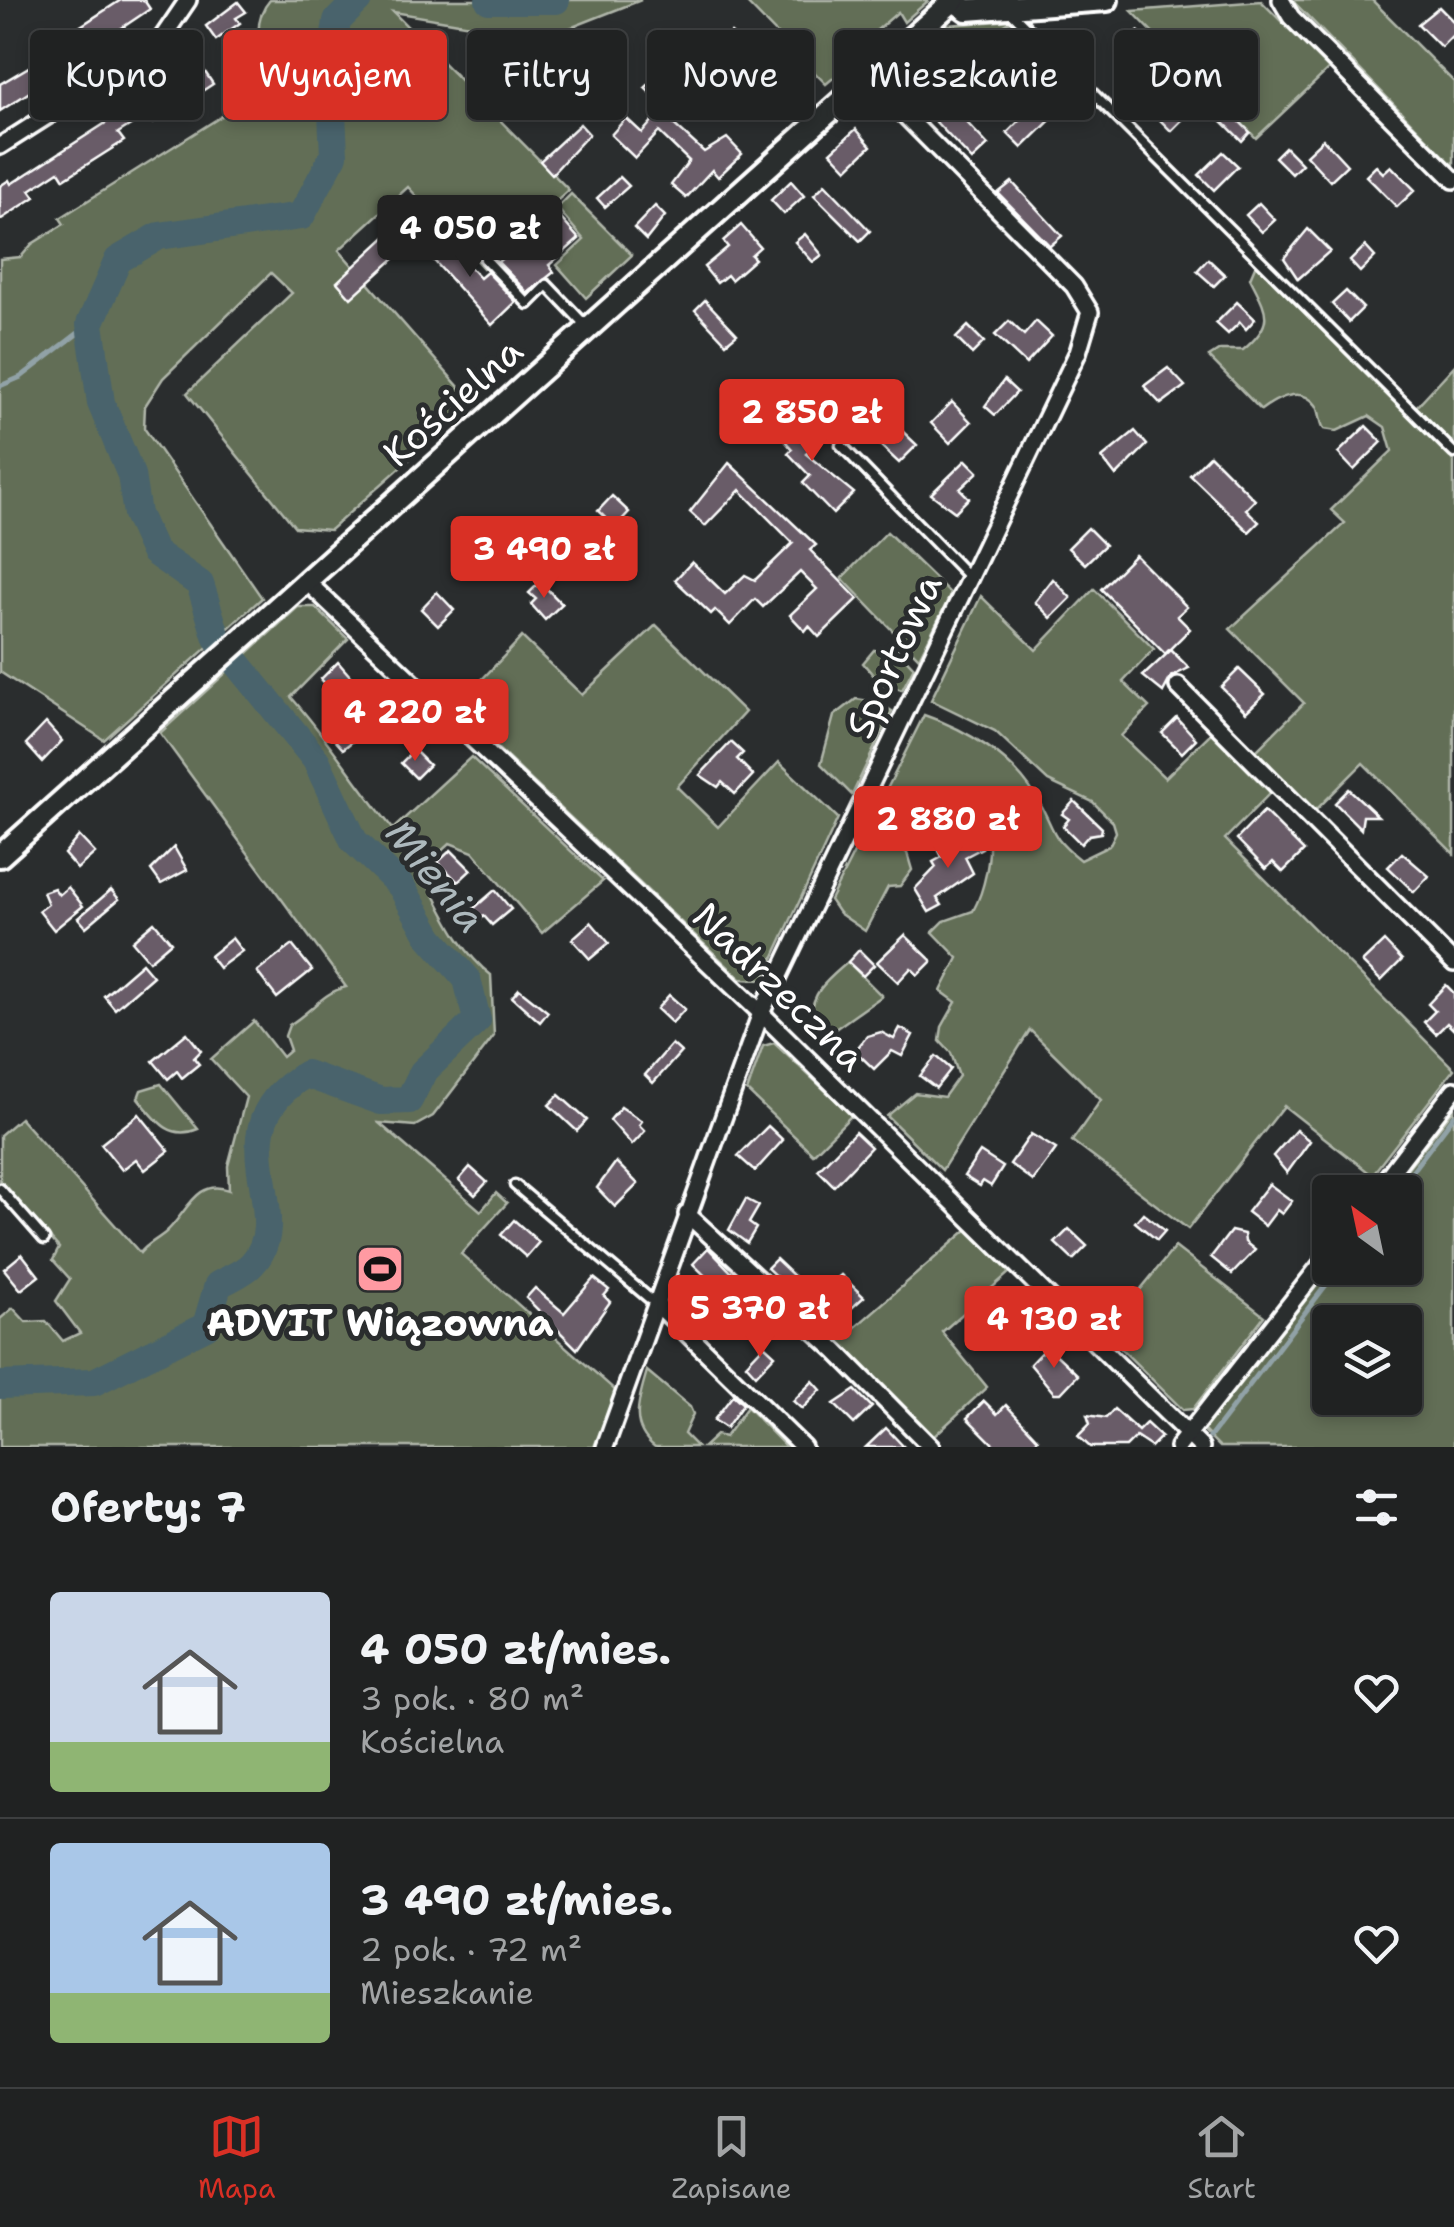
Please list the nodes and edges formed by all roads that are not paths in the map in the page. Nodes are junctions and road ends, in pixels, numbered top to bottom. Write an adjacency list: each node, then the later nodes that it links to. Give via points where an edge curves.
1 (188, 0): 9 (street, via 156,46)
2 (953, 0): 5 (street, via 966,10); 6 (street, Kościelna)
3 (1107, 0): 5 (street)
4 (1281, 0): 10 (street, via 1291,18)
5 (1006, 8): 14 (lane)
6 (919, 30)
7 (834, 105): 12 (street, Kościelna)
8 (909, 120): 15 (street, Sportowa, via 1089,305 1078,352)
9 (0, 146)
10 (1454, 180)
11 (516, 226): 12 (lane, via 485,259 528,304 548,285)
12 (588, 328): 16 (street, Kościelna)
13 (841, 446): 15 (lane)
14 (1454, 453)
15 (968, 576): 20 (street, Sportowa)
16 (306, 581): 18 (street, Kościelna); 20 (street, Nadrzeczna)
17 (1178, 686): 19 (street)
18 (0, 856)
19 (1454, 963)
20 (761, 1013): 25 (street, Sportowa); 29 (street, Nadrzeczna)
21 (1454, 1090): 22 (street)
22 (1389, 1175)
23 (515, 1185): 28 (lane)
24 (0, 1190): 26 (lane)
25 (687, 1214): 28 (street, Sportowa); 32 (street)
26 (44, 1239)
27 (1312, 1276): 29 (street)
28 (658, 1306): 30 (street, Sportowa); 31 (street)
29 (1189, 1443)
30 (604, 1447)
31 (804, 1447)
32 (930, 1447)

